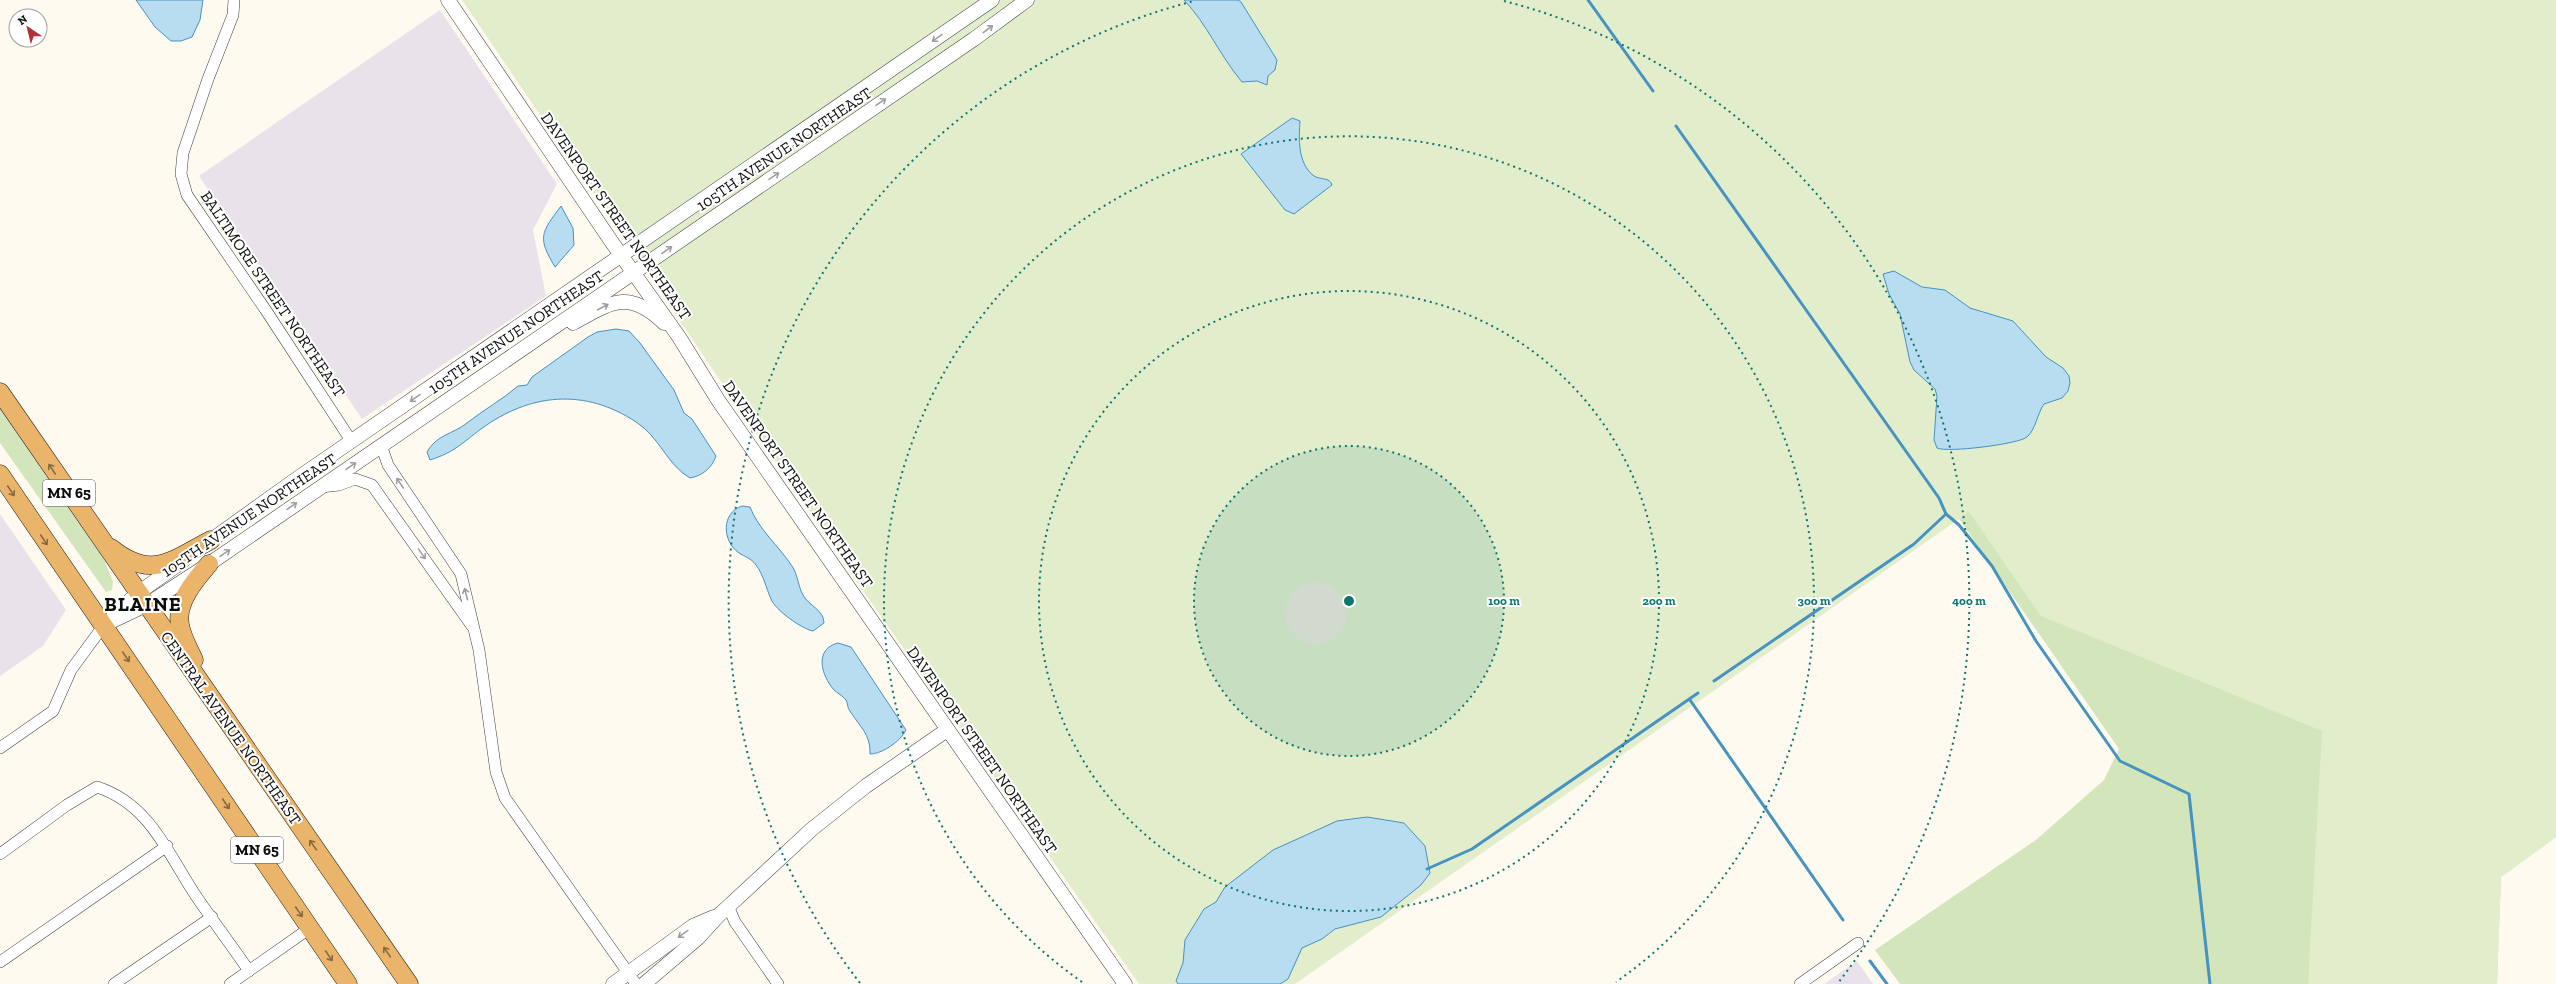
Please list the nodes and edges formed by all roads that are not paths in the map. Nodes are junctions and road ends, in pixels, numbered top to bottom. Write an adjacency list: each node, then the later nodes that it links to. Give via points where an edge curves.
1 (234, 0): 10 (street, BALTIMORE STREET NORTHEAST, via 233,15 183,154 183,184 194,207)
2 (448, 0): 5 (street, DAVENPORT STREET NORTHEAST)
3 (992, 0): 5 (street, 105TH AVENUE NORTHEAST, one-way to 5)
4 (1027, 0): 6 (street, 105TH AVENUE NORTHEAST, one-way to 4)
5 (621, 255): 6 (street, DAVENPORT STREET NORTHEAST); 10 (street, 105TH AVENUE NORTHEAST, one-way to 10)
6 (635, 272): 7 (street, DAVENPORT STREET NORTHEAST); 8 (street, 105TH AVENUE NORTHEAST)
7 (679, 337): 8 (street, one-way to 7, via 608,304 623,301 644,307); 21 (street, DAVENPORT STREET NORTHEAST, via 718,400)
8 (507, 358): 11 (street, 105TH AVENUE NORTHEAST)
9 (0, 392): 14 (highway, CENTRAL AVENUE NORTHEAST / MN 65, one-way to 9)
10 (352, 442): 15 (street, 105TH AVENUE NORTHEAST)
11 (381, 445): 13 (street, 105TH AVENUE NORTHEAST, one-way to 11); 19 (street, one-way to 11, via 461,574 388,465)
12 (0, 474): 18 (highway, MN 65, one-way to 18)
13 (320, 487): 16 (street, 105TH AVENUE NORTHEAST, one-way to 13); 19 (street, one-way to 19, via 339,485 355,479 372,485)
14 (101, 540): 15 (highway, via 126,560 152,567 166,563); 17 (highway, CENTRAL AVENUE NORTHEAST / MN 65)
15 (211, 540): 17 (street, 105TH AVENUE NORTHEAST)
16 (208, 564): 17 (street, 105TH AVENUE NORTHEAST); 20 (highway, via 188,591 179,624)
17 (142, 599): 18 (street, 105TH AVENUE NORTHEAST); 20 (highway, CENTRAL AVENUE NORTHEAST / MN 65)
18 (104, 625): 22 (street, via 71,670 53,711); 27 (highway, MN 65, one-way to 27)
19 (476, 632): 31 (street, via 496,772 505,798)
20 (209, 694): 35 (highway, CENTRAL AVENUE NORTHEAST / MN 65, one-way to 20)
21 (947, 730): 25 (street, via 837,808); 39 (street, DAVENPORT STREET NORTHEAST)
22 (0, 748)
23 (167, 846): 24 (street, via 136,809 97,787 67,805); 26 (street); 29 (street)
24 (0, 854)
25 (723, 911): 31 (street, one-way to 31, via 693,926); 37 (street, via 698,938); 38 (street, via 735,922)
26 (212, 917): 30 (street); 32 (street)
27 (310, 928): 30 (street); 34 (highway, MN 65, one-way to 34)
28 (1858, 942): 40 (street)
29 (0, 962)
30 (249, 971): 33 (street)
31 (632, 978): 36 (street)
32 (114, 984)
33 (230, 984)
34 (348, 984)
35 (409, 984)
36 (613, 984)
37 (644, 984)
38 (778, 984)
39 (1124, 984)
40 (1800, 984)

